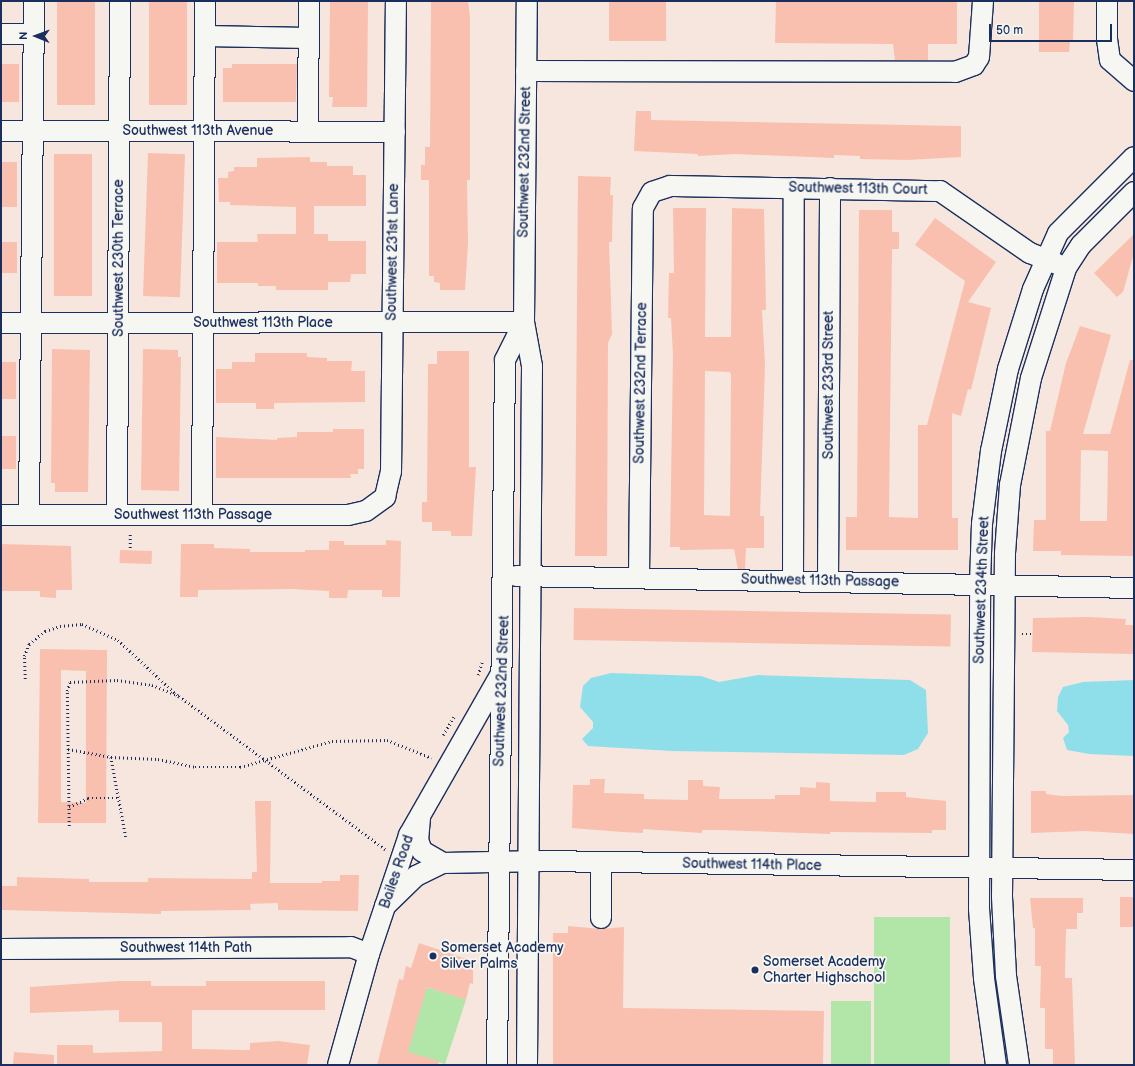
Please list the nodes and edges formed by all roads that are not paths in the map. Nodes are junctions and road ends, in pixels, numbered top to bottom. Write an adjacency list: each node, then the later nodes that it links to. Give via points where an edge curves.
1 (34, 1): 10 (street)
2 (120, 1): 17 (street, Southwest 230th Terrace)
3 (205, 1): 11 (street)
4 (309, 1): 12 (street)
5 (396, 1): 20 (street, Southwest 231st Lane)
6 (527, 1): 13 (street, Southwest 232nd Street)
7 (983, 1): 13 (street, via 978,57 974,65 955,72)
8 (1107, 1): 14 (street, via 1110,60)
9 (1, 34): 10 (street)
10 (34, 34): 16 (street)
11 (205, 36): 12 (street); 18 (street)
12 (308, 38): 19 (street)
13 (526, 71): 29 (street, Southwest 232nd Street)
14 (1134, 81)
15 (1, 131): 16 (street, Southwest 113th Avenue)
16 (33, 131): 17 (street, Southwest 113th Avenue); 30 (street)
17 (120, 131): 18 (street, Southwest 113th Avenue); 31 (street, Southwest 230th Terrace)
18 (204, 131): 19 (street, Southwest 113th Avenue); 32 (street)
19 (308, 132): 20 (street, Southwest 113th Avenue)
20 (395, 132): 33 (street, Southwest 231st Lane)
21 (1134, 157): 26 (street, Southwest 234th Street, via 1058,232)
22 (794, 188): 23 (street, Southwest 113th Court); 24 (street, Southwest 113th Court, via 670,186); 42 (street)
23 (830, 188): 26 (street, Southwest 113th Court, via 940,191 1022,248); 43 (street, Southwest 233rd Street)
24 (652, 192): 41 (street, Southwest 232nd Terrace, via 643,208)
25 (1134, 192): 27 (street, Southwest 234th Street, via 1081,245)
26 (1045, 260): 27 (street, Southwest 113th Court); 44 (street, Southwest 234th Street, via 1008,369 999,409 985,493)
27 (1066, 268): 45 (street, Southwest 234th Street, via 1046,325 1022,412 1010,485)
28 (1, 322): 30 (street, Southwest 113th Place)
29 (524, 322): 33 (street, Southwest 113th Place); 39 (street, Southwest 232nd Street, via 505,360); 40 (street, Southwest 232nd Street, via 532,366)
30 (31, 323): 31 (street, Southwest 113th Place); 36 (street)
31 (118, 323): 32 (street, Southwest 113th Place); 38 (street, Southwest 230th Terrace)
32 (202, 323): 33 (street, Southwest 113th Place); 37 (street)
33 (392, 324): 34 (street, Southwest 231st Lane, via 392,472 389,491)
34 (381, 501): 37 (street, Southwest 113th Passage, via 366,511 348,515)
35 (1, 515): 36 (street, Southwest 113th Passage)
36 (29, 515): 38 (street, Southwest 113th Passage)
37 (202, 515): 38 (street, Southwest 113th Passage, via 135,532)
38 (117, 516)
39 (505, 575): 40 (street, Southwest 113th Passage); 47 (street, Southwest 232nd Street)
40 (529, 576): 41 (street, Southwest 113th Passage); 49 (street, Southwest 232nd Street)
41 (639, 577): 42 (street, Southwest 113th Passage)
42 (793, 580): 43 (street, Southwest 113th Passage)
43 (828, 581): 44 (street, Southwest 113th Passage)
44 (980, 584): 45 (street, Southwest 113th Passage); 53 (street, Southwest 234th Street)
45 (1005, 585): 46 (street, Southwest 113th Passage); 54 (street, Southwest 234th Street)
46 (1134, 588)
47 (502, 673): 48 (street, Bailes Road); 52 (street, Southwest 232nd Street)
48 (420, 814): 50 (street, via 420,846 427,856); 56 (street, Bailes Road, via 398,861)
49 (528, 861): 51 (street, Southwest 114th Place); 52 (street, Southwest 114th Place); 62 (street, Southwest 232nd Street)
50 (443, 863): 52 (street, Southwest 114th Place); 56 (street, Southwest 114th Place, via 416,876)
51 (601, 863): 53 (street, Southwest 114th Place); 57 (street)
52 (497, 864): 61 (street, Southwest 232nd Street)
53 (979, 867): 54 (street, Southwest 114th Place); 63 (street, Southwest 234th Street, via 984,978)
54 (1002, 868): 55 (street, Southwest 114th Place); 64 (street, Southwest 234th Street, via 1003,938)
55 (1134, 870)
56 (385, 906): 59 (street, Bailes Road)
57 (601, 918)
58 (1, 949): 59 (street, Southwest 114th Path, via 351,947)
59 (369, 954): 60 (street, Bailes Road)
60 (338, 1065)
61 (497, 1065)
62 (527, 1065)
63 (996, 1065)
64 (1019, 1065)

